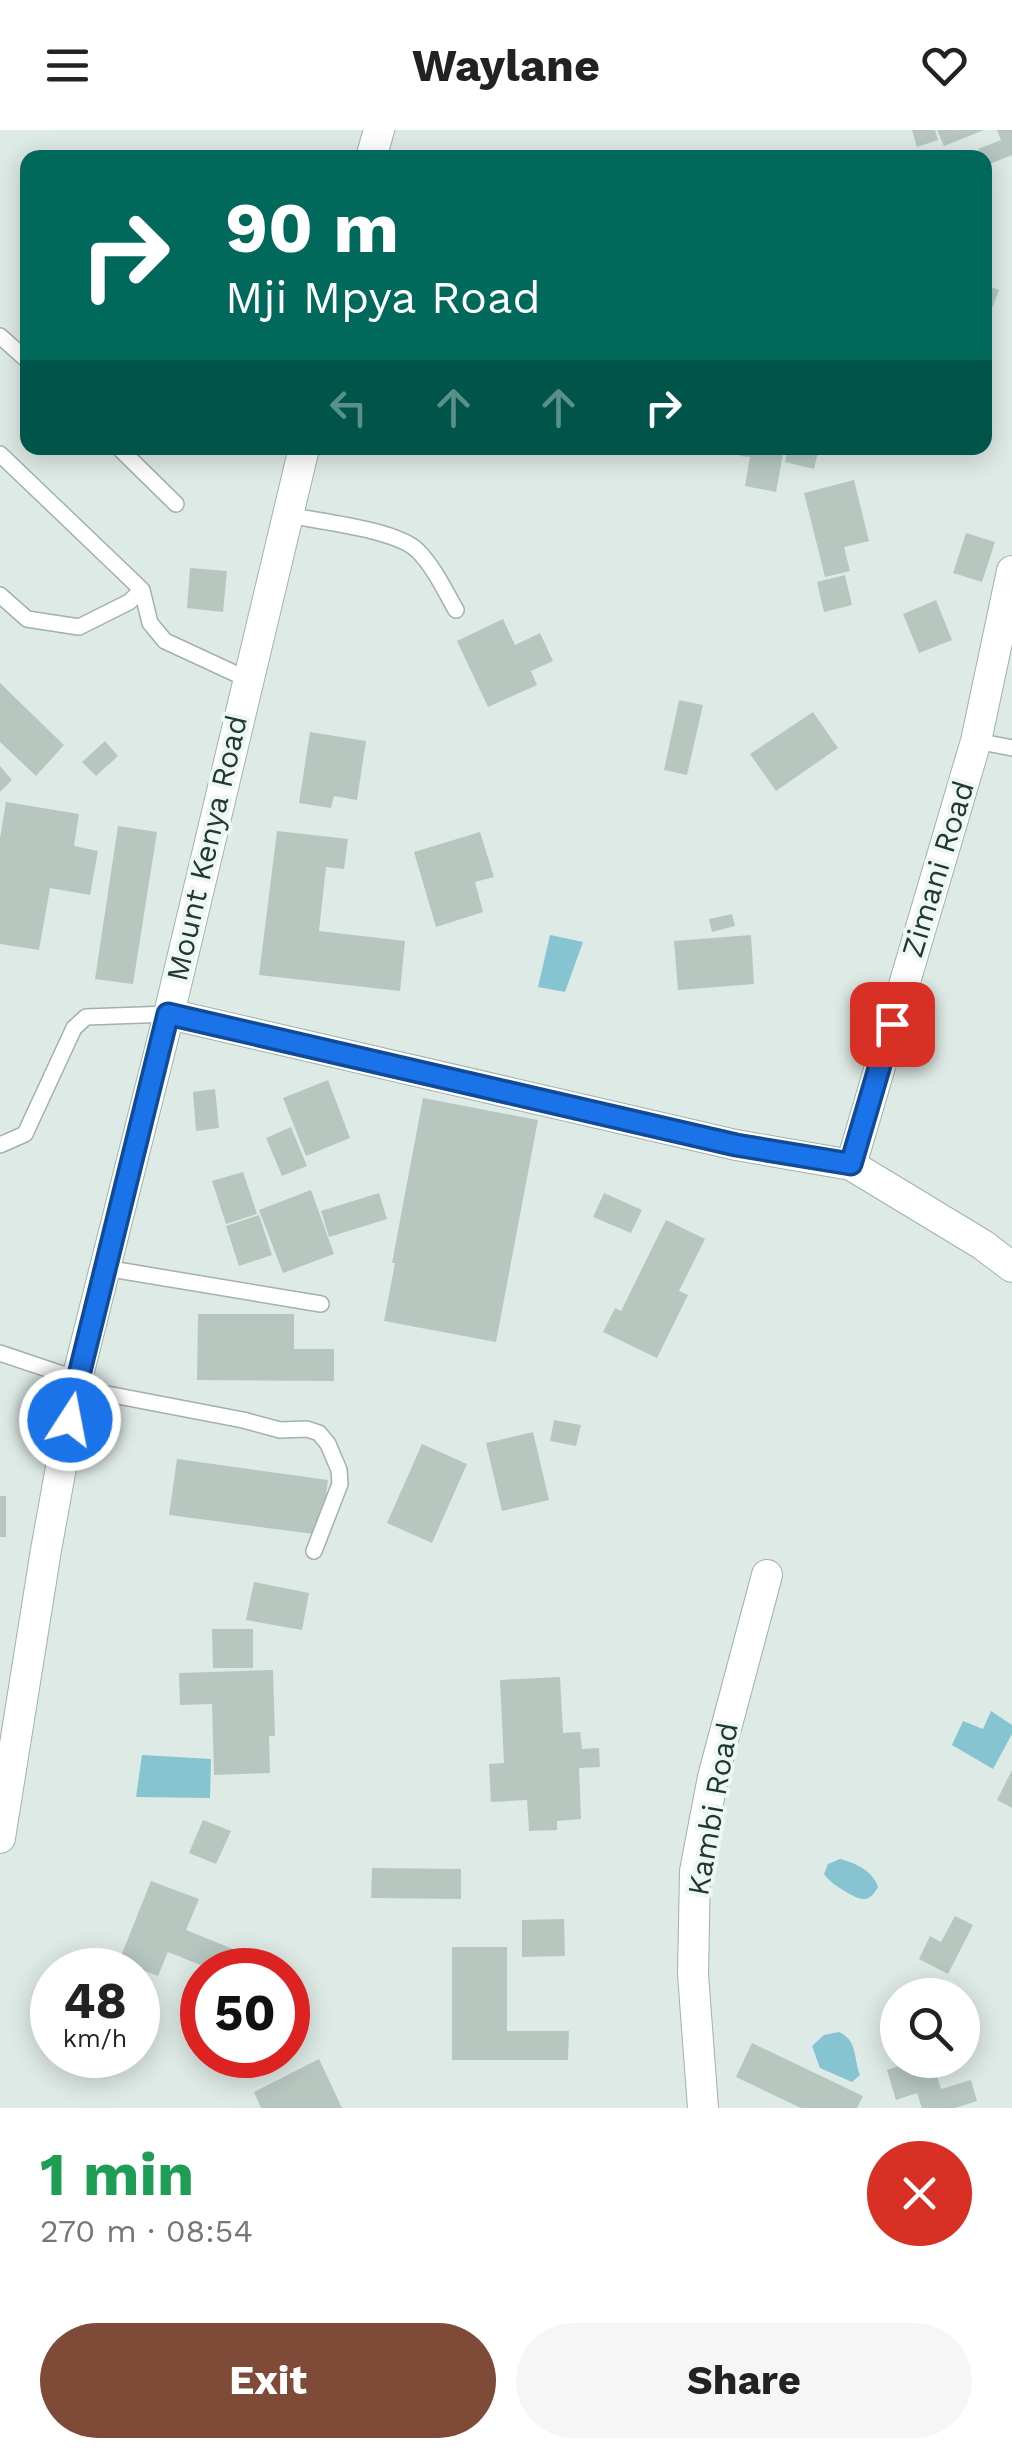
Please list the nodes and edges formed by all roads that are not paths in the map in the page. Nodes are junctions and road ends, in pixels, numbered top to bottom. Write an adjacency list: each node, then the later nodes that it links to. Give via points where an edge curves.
1 (0, 336): 2 (lane)
2 (20, 353)
3 (0, 454): 9 (lane)
4 (126, 455): 6 (lane)
5 (302, 455): 7 (street, Mount Kenya Road)
6 (176, 504)
7 (288, 515): 11 (lane, via 398,538 431,567); 12 (street, Mount Kenya Road)
8 (1012, 571): 13 (street, Zimani Road)
9 (142, 590): 10 (lane, via 79,627 27,619); 12 (lane, via 150,623 165,641)
10 (0, 595)
11 (456, 610)
12 (247, 679): 15 (street, Mount Kenya Road)
13 (976, 742): 14 (lane); 17 (street, Zimani Road)
14 (1012, 748)
15 (168, 1014): 16 (lane, via 86,1016 74,1028 24,1134); 17 (street, via 736,1145); 19 (street, Mount Kenya Road)
16 (0, 1145)
17 (851, 1164): 18 (street)
18 (1012, 1267)
19 (106, 1268): 20 (lane); 22 (street, Mount Kenya Road)
20 (321, 1304)
21 (0, 1353): 22 (lane)
22 (77, 1384): 23 (lane, via 319,1433 340,1484); 25 (street, Mount Kenya Road)
23 (314, 1551)
24 (767, 1575): 26 (street, Kambi Road, via 713,1776 696,1872 694,1974)
25 (0, 1838)
26 (703, 2108)

